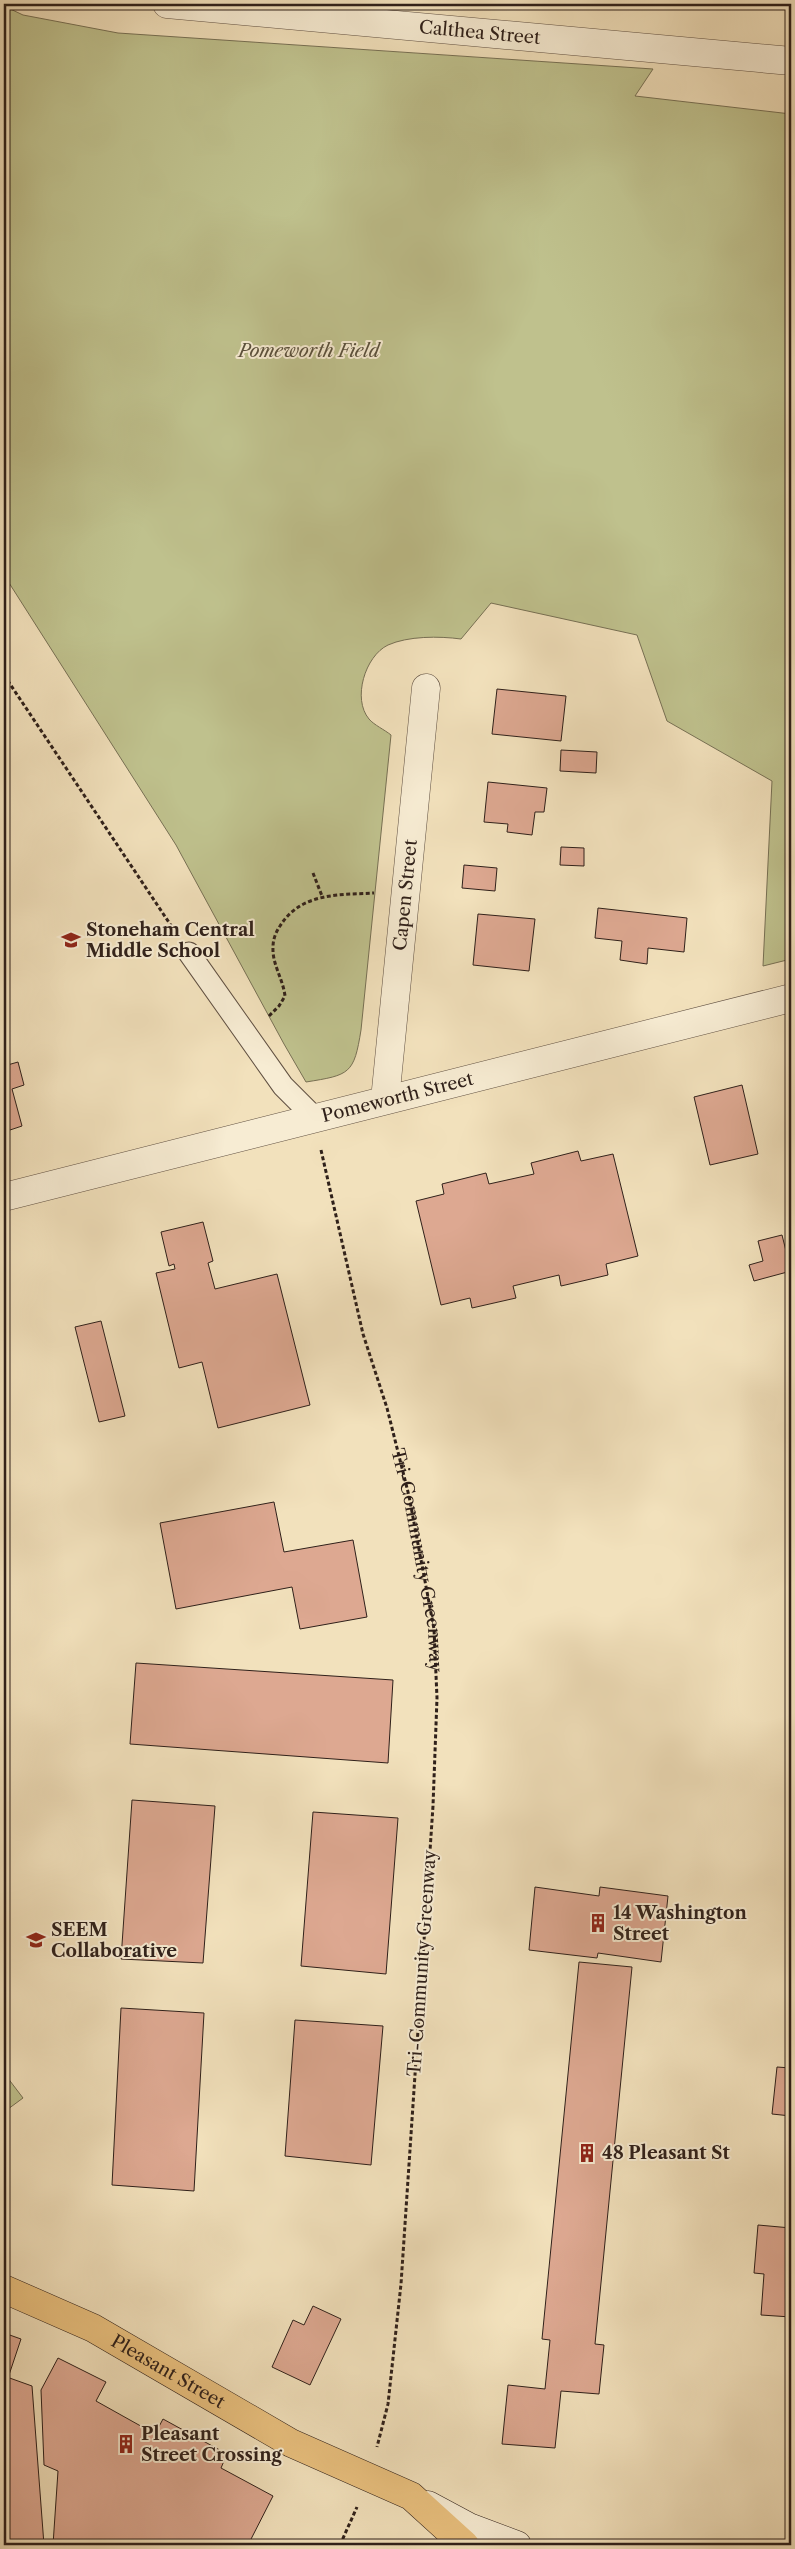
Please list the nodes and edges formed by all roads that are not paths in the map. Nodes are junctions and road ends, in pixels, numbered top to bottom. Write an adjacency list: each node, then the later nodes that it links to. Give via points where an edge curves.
1 (167, 4): 2 (street, Calthea Street)
2 (791, 61)
3 (426, 688): 6 (street, Capen Street)
4 (189, 953): 7 (lane, via 283,1086)
5 (791, 998): 6 (street, Pomeworth Street)
6 (385, 1100): 7 (street, Pomeworth Street)
7 (314, 1118): 8 (street, Pomeworth Street)
8 (4, 1197)
9 (4, 2289): 10 (main road, Pleasant Street, via 93,2328 291,2443)
10 (411, 2496): 11 (main road, Pleasant Street); 12 (street, Pleasant Street, via 469,2527)
11 (466, 2545)
12 (516, 2545)

